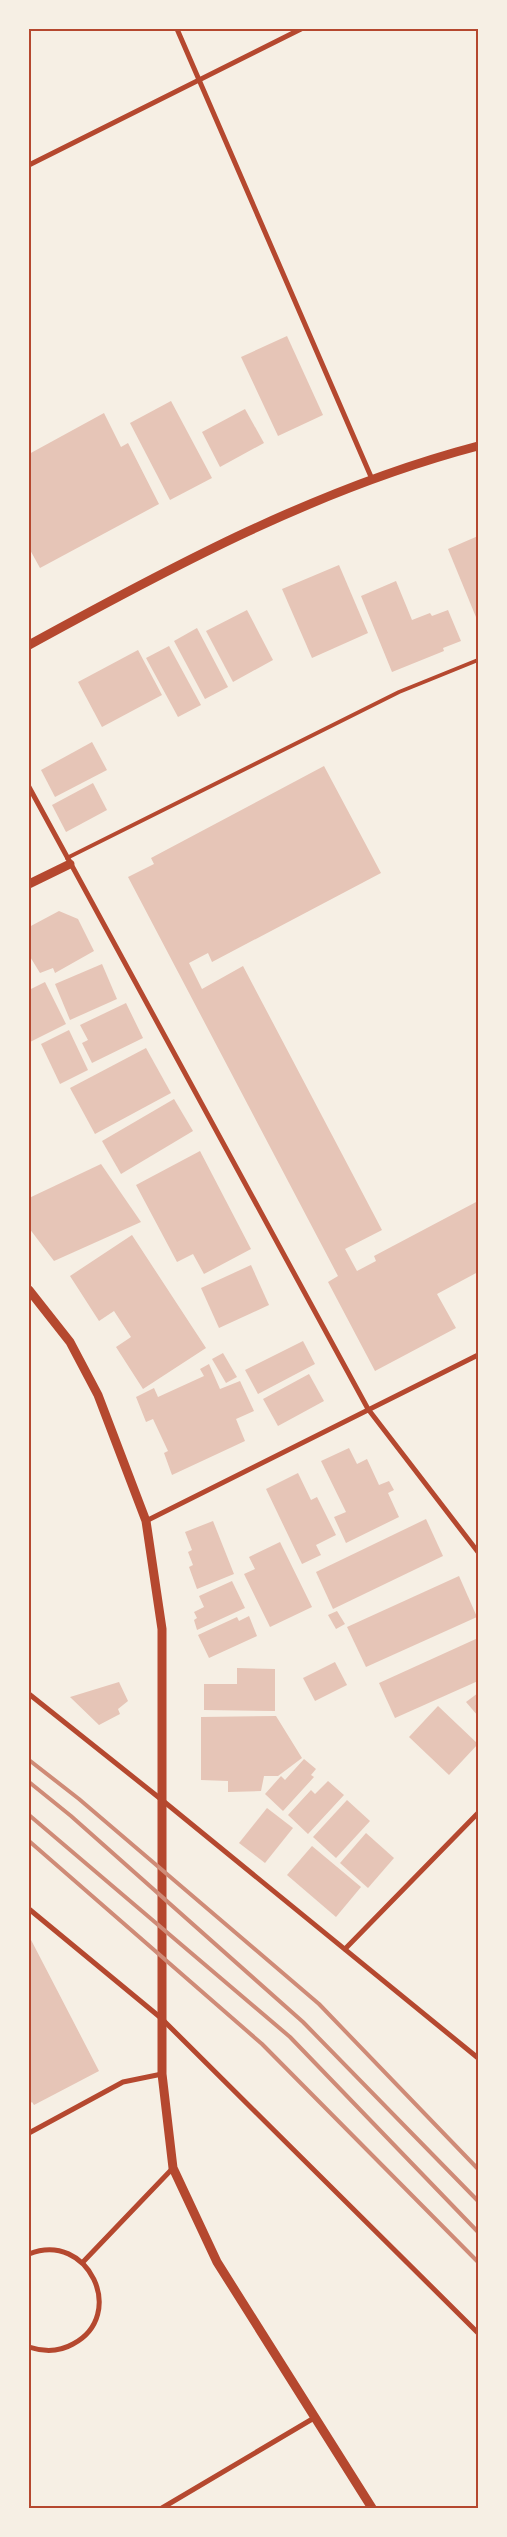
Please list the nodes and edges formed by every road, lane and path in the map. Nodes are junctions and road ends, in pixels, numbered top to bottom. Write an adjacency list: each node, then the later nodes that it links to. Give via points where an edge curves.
1 (177, 29): 3 (street)
2 (301, 29): 3 (street)
3 (199, 80): 4 (street); 6 (street)
4 (29, 165)
5 (478, 446): 6 (street)
6 (372, 479): 7 (street, via 250,528)
7 (29, 645)
8 (478, 660): 10 (lane, via 399,692)
9 (29, 787): 10 (street)
10 (68, 861): 11 (street); 14 (street)
11 (29, 884)
12 (29, 1290): 15 (street, via 70,1342 98,1395)
13 (478, 1354): 14 (street)
14 (368, 1409): 15 (street); 16 (street)
15 (146, 1521): 18 (street, via 162,1629)
16 (478, 1552)
17 (29, 1694): 18 (street)
18 (162, 1800): 21 (street); 22 (street)
19 (478, 1813): 21 (street)
20 (29, 1910): 22 (street)
21 (346, 1949): 23 (street)
22 (161, 2018): 24 (street); 29 (street)
23 (478, 2058)
24 (162, 2074): 25 (street, via 123,2082); 26 (street)
25 (29, 2132)
26 (173, 2168): 28 (street); 31 (street, via 216,2262)
27 (29, 2254): 28 (street, via 54,2249)
28 (83, 2262): 30 (street, via 94,2276 99,2293 98,2311 92,2327 81,2340 65,2349 48,2351)
29 (478, 2333)
30 (29, 2347)
31 (314, 2418): 32 (street); 33 (street)
32 (162, 2508)
33 (372, 2508)

